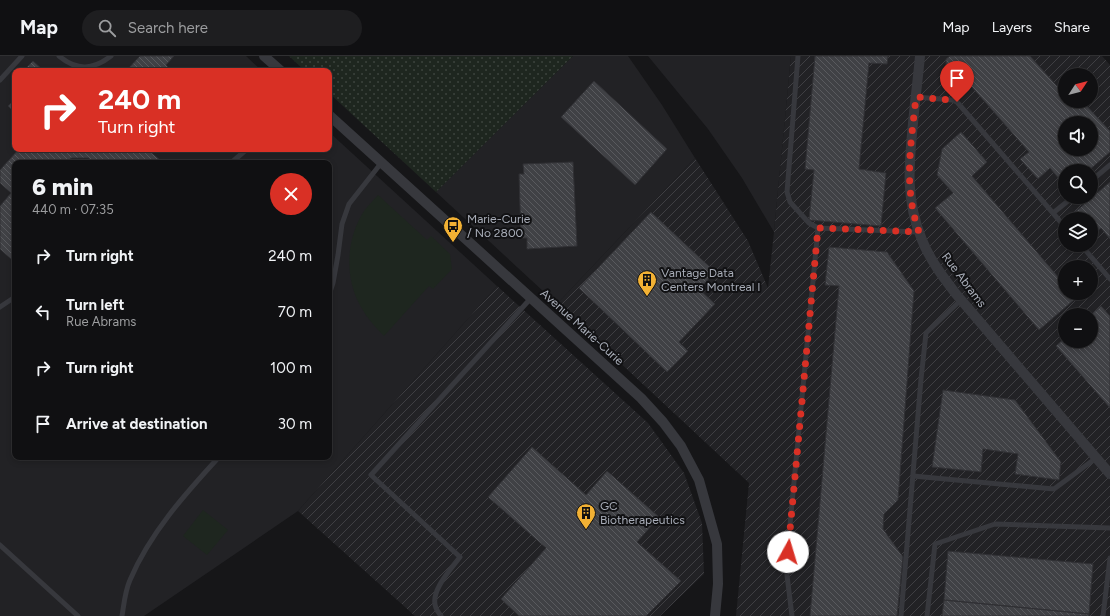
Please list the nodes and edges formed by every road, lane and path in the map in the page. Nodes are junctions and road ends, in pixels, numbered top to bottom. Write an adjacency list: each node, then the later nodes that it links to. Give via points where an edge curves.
1 (22, 56): 8 (lane)
2 (59, 56): 3 (lane, via 77,66 102,63)
3 (112, 56)
4 (264, 56): 7 (street)
5 (798, 56): 19 (lane, via 787,192 790,202 809,223)
6 (920, 56): 9 (street, Rue Abrams)
7 (278, 68)
8 (0, 80)
9 (916, 97): 17 (lane, via 957,102); 20 (street, Rue Abrams, via 909,176 911,200)
10 (332, 118): 13 (street, Avenue Marie-Curie)
11 (244, 152): 12 (lane)
12 (234, 160)
13 (382, 162): 23 (lane, via 348,204); 24 (street, Avenue Marie-Curie)
14 (1110, 165): 15 (lane)
15 (1098, 175)
16 (1064, 204): 17 (lane)
17 (1053, 213): 18 (lane)
18 (1058, 219)
19 (818, 228): 20 (lane); 39 (lane, via 786,567)
20 (919, 232): 26 (street, Rue Abrams, via 935,266)
21 (1087, 252): 22 (lane)
22 (1110, 279)
23 (332, 284)
24 (531, 298): 37 (lane, via 370,476 460,557 440,583 436,594 435,606); 38 (street, Avenue Marie-Curie, via 641,398 681,446 699,480 717,544 718,584)
25 (12, 299): 27 (lane)
26 (961, 300): 28 (street, Rue Abrams); 31 (lane, via 926,333)
27 (0, 307)
28 (1096, 458): 30 (street, Rue Abrams); 31 (lane, via 1054,490)
29 (216, 460): 36 (lane, via 179,502 154,536 130,581)
30 (1110, 474)
31 (913, 476): 40 (lane)
32 (1110, 528): 41 (lane, via 995,524 935,544)
33 (0, 545): 35 (lane)
34 (1110, 558): 42 (lane)
35 (78, 616)
36 (122, 616)
37 (441, 616)
38 (715, 616)
39 (792, 616)
40 (901, 616)
41 (927, 616)
42 (1103, 616)

